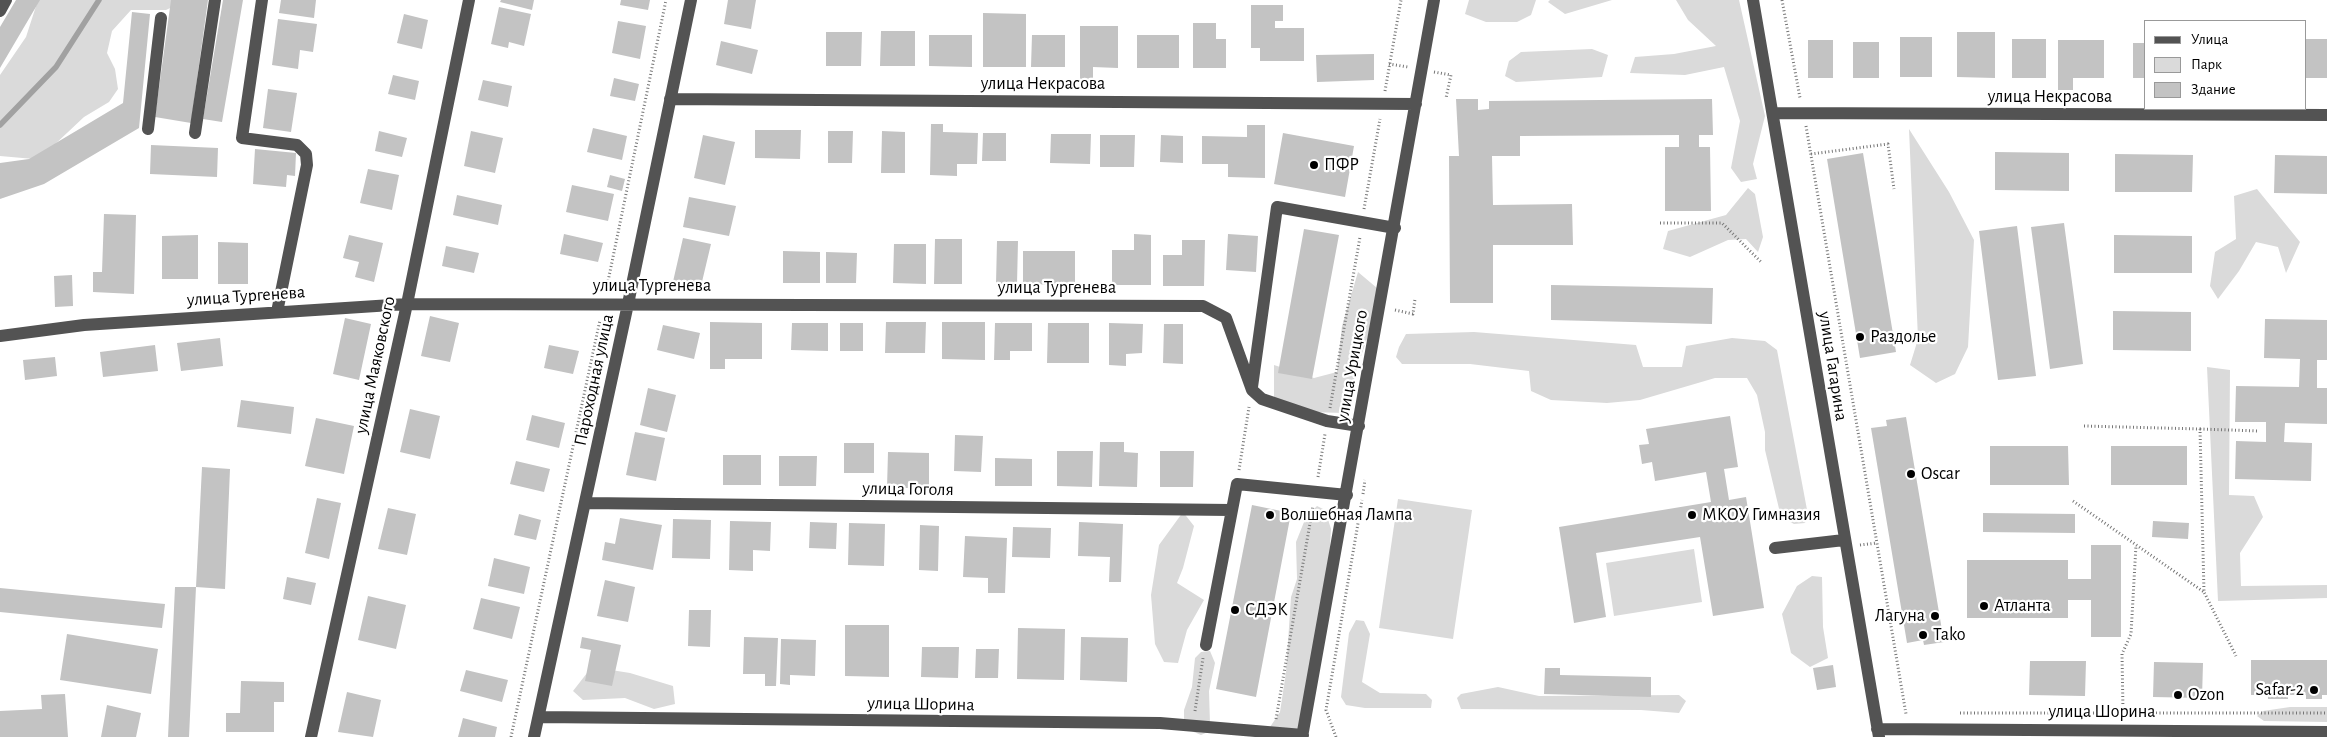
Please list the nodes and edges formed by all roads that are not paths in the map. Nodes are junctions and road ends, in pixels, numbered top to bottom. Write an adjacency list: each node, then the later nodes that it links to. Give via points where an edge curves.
1 (6, 0): 8 (street)
2 (214, 0): 15 (street)
3 (262, 0): 19 (street, via 242,138 297,145 306,154 307,165)
4 (469, 0): 17 (street, улица Маяковского)
5 (691, 0): 10 (street, Пароходная улица)
6 (1434, 0): 11 (street, улица Урицкого)
7 (1753, 0): 12 (street, улица Гагарина)
8 (0, 11)
9 (162, 18): 14 (street)
10 (670, 99): 11 (street, улица Некрасова); 18 (street, Пароходная улица)
11 (1416, 104): 16 (street, улица Урицкого)
12 (1774, 113): 13 (street, улица Некрасова); 26 (street, улица Гагарина)
13 (2327, 115)
14 (148, 128)
15 (194, 133)
16 (1394, 228): 21 (street, via 1277,208); 22 (street, улица Урицкого)
17 (407, 304): 18 (street, улица Тургенева); 19 (street, улица Тургенева); 33 (street, улица Маяковского)
18 (628, 304): 21 (street, улица Тургенева, via 1203,306 1226,318); 24 (street, Пароходная улица)
19 (277, 312): 20 (street, улица Тургенева, via 84,325)
20 (0, 336)
21 (1252, 390): 22 (street, via 1262,399 1327,421)
22 (1359, 426): 23 (street, улица Урицкого)
23 (1347, 495): 25 (street, via 1237,484); 32 (street, улица Урицкого)
24 (585, 503): 25 (street, улица Гоголя); 29 (street, Пароходная улица)
25 (1232, 510): 28 (street)
26 (1844, 540): 27 (street); 31 (street, улица Гагарина)
27 (1775, 548)
28 (1206, 645)
29 (539, 717): 32 (street, улица Шорина, via 1160,724); 34 (street, Пароходная улица)
30 (2327, 732): 31 (street, улица Шорина, via 1909,729)
31 (1878, 733)
32 (1303, 736)
33 (311, 737)
34 (534, 737)

